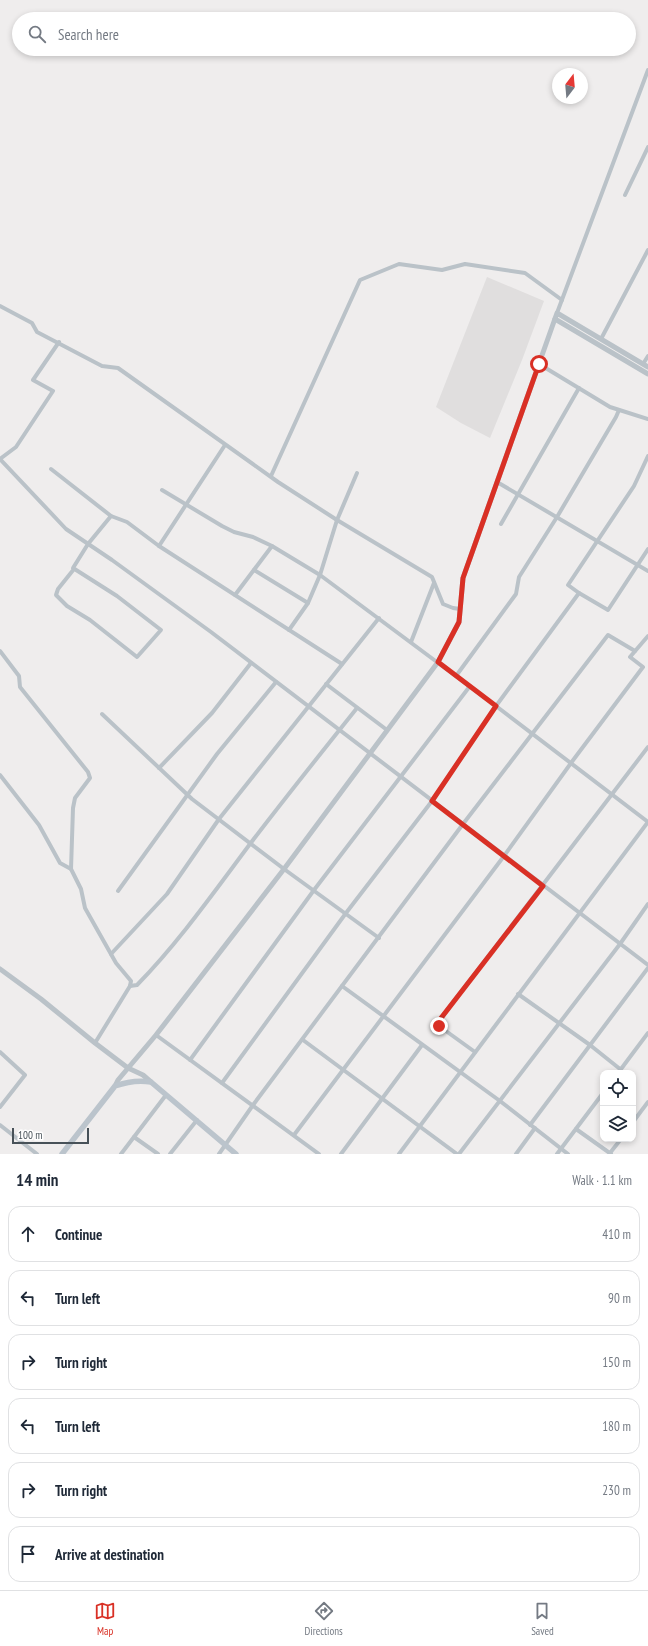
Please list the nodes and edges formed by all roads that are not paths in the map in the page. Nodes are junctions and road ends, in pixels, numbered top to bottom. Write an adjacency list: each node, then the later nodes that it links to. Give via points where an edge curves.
1 (648, 70): 5 (street)
2 (648, 147): 3 (street)
3 (625, 195)
4 (648, 250): 8 (street)
5 (562, 300): 7 (street); 22 (street, via 524,273 465,264 442,270 399,264 360,280)
6 (0, 306): 9 (street, via 32,323 37,332)
7 (556, 316): 8 (street); 11 (street); 13 (street)
8 (601, 339): 12 (street)
9 (59, 342): 17 (street, via 102,366 118,368); 19 (street, via 33,380 52,391 16,447)
10 (648, 356): 12 (street)
11 (539, 364): 14 (street); 23 (street)
12 (646, 366)
13 (648, 374)
14 (579, 388): 15 (street); 25 (street)
15 (619, 410): 16 (street); 28 (street)
16 (648, 419)
17 (225, 445): 22 (street); 26 (street)
18 (648, 456): 31 (street, via 634,486)
19 (0, 459): 32 (street, via 66,529)
20 (51, 469): 27 (street)
21 (357, 473): 29 (street)
22 (271, 476): 29 (street)
23 (497, 482): 25 (street); 45 (street, via 463,578)
24 (162, 490): 26 (street)
25 (518, 494): 28 (street); 30 (street)
26 (187, 505): 33 (street); 34 (street, via 234,532)
27 (111, 516): 32 (street); 33 (street, via 127,522)
28 (557, 517): 31 (street); 55 (street, via 519,577 516,594)
29 (337, 520): 40 (street); 41 (street, via 432,577)
30 (501, 524)
31 (598, 541): 36 (street); 42 (street, via 568,585)
32 (88, 544): 37 (street); 53 (street)
33 (159, 546): 43 (street)
34 (272, 546): 38 (street); 40 (street)
35 (648, 549): 36 (street)
36 (638, 565): 39 (street); 42 (street, via 608,610)
37 (74, 569): 37 (street, via 117,596 161,630 137,657 90,620 67,606 56,595)
38 (254, 570): 43 (street); 44 (street)
39 (648, 571)
40 (320, 575): 44 (street); 46 (street)
41 (434, 583): 45 (street, via 443,604); 49 (street)
42 (579, 593): 60 (street)
43 (235, 595): 47 (street)
44 (308, 603): 47 (street)
45 (460, 609): 52 (street, via 459,622)
46 (379, 618): 49 (street); 54 (street)
47 (290, 630): 54 (street)
48 (647, 639): 51 (street)
49 (411, 642): 52 (street)
50 (0, 651): 80 (street, via 19,676 20,687 88,772 90,778 75,798)
51 (635, 651): 65 (street, via 608,635); 68 (street, via 630,657 643,667)
52 (438, 662): 55 (street); 64 (street)
53 (251, 663): 56 (street); 69 (street, via 212,714)
54 (342, 664): 57 (street)
55 (456, 676): 58 (street)
56 (276, 682): 59 (street); 72 (street)
57 (326, 684): 59 (street); 61 (street)
58 (470, 686): 60 (street); 71 (street)
59 (308, 706): 63 (street); 75 (street)
60 (496, 706): 65 (street); 74 (street)
61 (357, 708): 63 (street); 64 (street)
62 (102, 714): 69 (street)
63 (340, 730): 67 (street); 78 (street)
64 (387, 730): 67 (street)
65 (532, 733): 68 (street); 77 (street)
66 (648, 747): 73 (street)
67 (370, 753): 71 (street); 81 (street)
68 (571, 763): 73 (street); 79 (street)
69 (159, 768): 72 (street)
70 (0, 776): 80 (street, via 39,825 60,863)
71 (400, 776): 74 (street); 83 (street)
72 (187, 794): 75 (street); 84 (street)
73 (612, 795): 76 (street); 82 (street)
74 (432, 801): 77 (street); 86 (street)
75 (218, 819): 78 (street); 90 (street, via 167,894)
76 (648, 822): 87 (street)
77 (463, 824): 79 (street); 88 (street)
78 (251, 843): 81 (street); 93 (street, via 153,969 137,985)
79 (504, 856): 82 (street); 96 (street)
80 (71, 869): 90 (street, via 81,889 86,908)
81 (284, 869): 83 (street); 99 (street)
82 (543, 886): 87 (street); 105 (street, via 438,1022 439,1026)
83 (314, 890): 86 (street); 106 (street)
84 (118, 891)
85 (648, 904): 89 (street)
86 (346, 913): 88 (street); 113 (street)
87 (580, 913): 89 (street); 95 (street)
88 (379, 938): 94 (street)
89 (620, 944): 91 (street); 97 (street)
90 (111, 954): 93 (street, via 131,981)
91 (648, 966): 103 (street)
92 (0, 969): 101 (street)
93 (130, 986): 101 (street)
94 (342, 986): 96 (street); 100 (street)
95 (518, 994): 97 (street); 105 (street)
96 (383, 1016): 102 (street); 108 (street)
97 (559, 1023): 103 (street); 118 (street)
98 (648, 1033): 110 (street)
99 (156, 1035): 106 (street); 107 (street)
100 (302, 1040): 108 (street); 120 (street)
101 (95, 1043): 107 (street)
102 (422, 1045): 111 (street); 117 (street)
103 (590, 1045): 109 (street); 125 (street)
104 (0, 1052): 121 (street, via 25,1075)
105 (475, 1052): 111 (street)
106 (190, 1060): 113 (street)
107 (128, 1068): 112 (street); 114 (street)
108 (342, 1069): 117 (street); 129 (street)
109 (618, 1070)
110 (620, 1070)
111 (460, 1072): 118 (street); 126 (street)
112 (151, 1082): 114 (main road, via 125,1082); 115 (main road)
113 (222, 1083): 120 (street)
114 (115, 1086): 135 (main road)
115 (166, 1095): 123 (main road); 130 (street)
116 (600, 1096): 128 (street)
117 (382, 1100): 126 (street); 142 (street)
118 (500, 1101): 125 (street); 144 (street)
119 (648, 1102): 122 (street)
120 (253, 1105): 129 (street); 132 (street)
121 (0, 1107)
122 (636, 1118)
123 (196, 1120): 132 (main road); 138 (street)
124 (0, 1125): 134 (street)
125 (530, 1125): 127 (street)
126 (420, 1126): 143 (street); 144 (street)
127 (535, 1128): 133 (street); 145 (street)
128 (576, 1129): 133 (street); 148 (street)
129 (294, 1135): 141 (street)
130 (134, 1136): 136 (street); 137 (street)
131 (619, 1142): 148 (street)
132 (225, 1145): 139 (street); 140 (main road)
133 (561, 1149): 146 (street); 147 (street)
134 (37, 1154)
135 (62, 1154)
136 (121, 1154)
137 (158, 1154)
138 (170, 1154)
139 (219, 1154)
140 (236, 1154)
141 (319, 1154)
142 (341, 1154)
143 (399, 1154)
144 (458, 1154)
145 (516, 1154)
146 (557, 1154)
147 (568, 1154)
148 (610, 1154)

